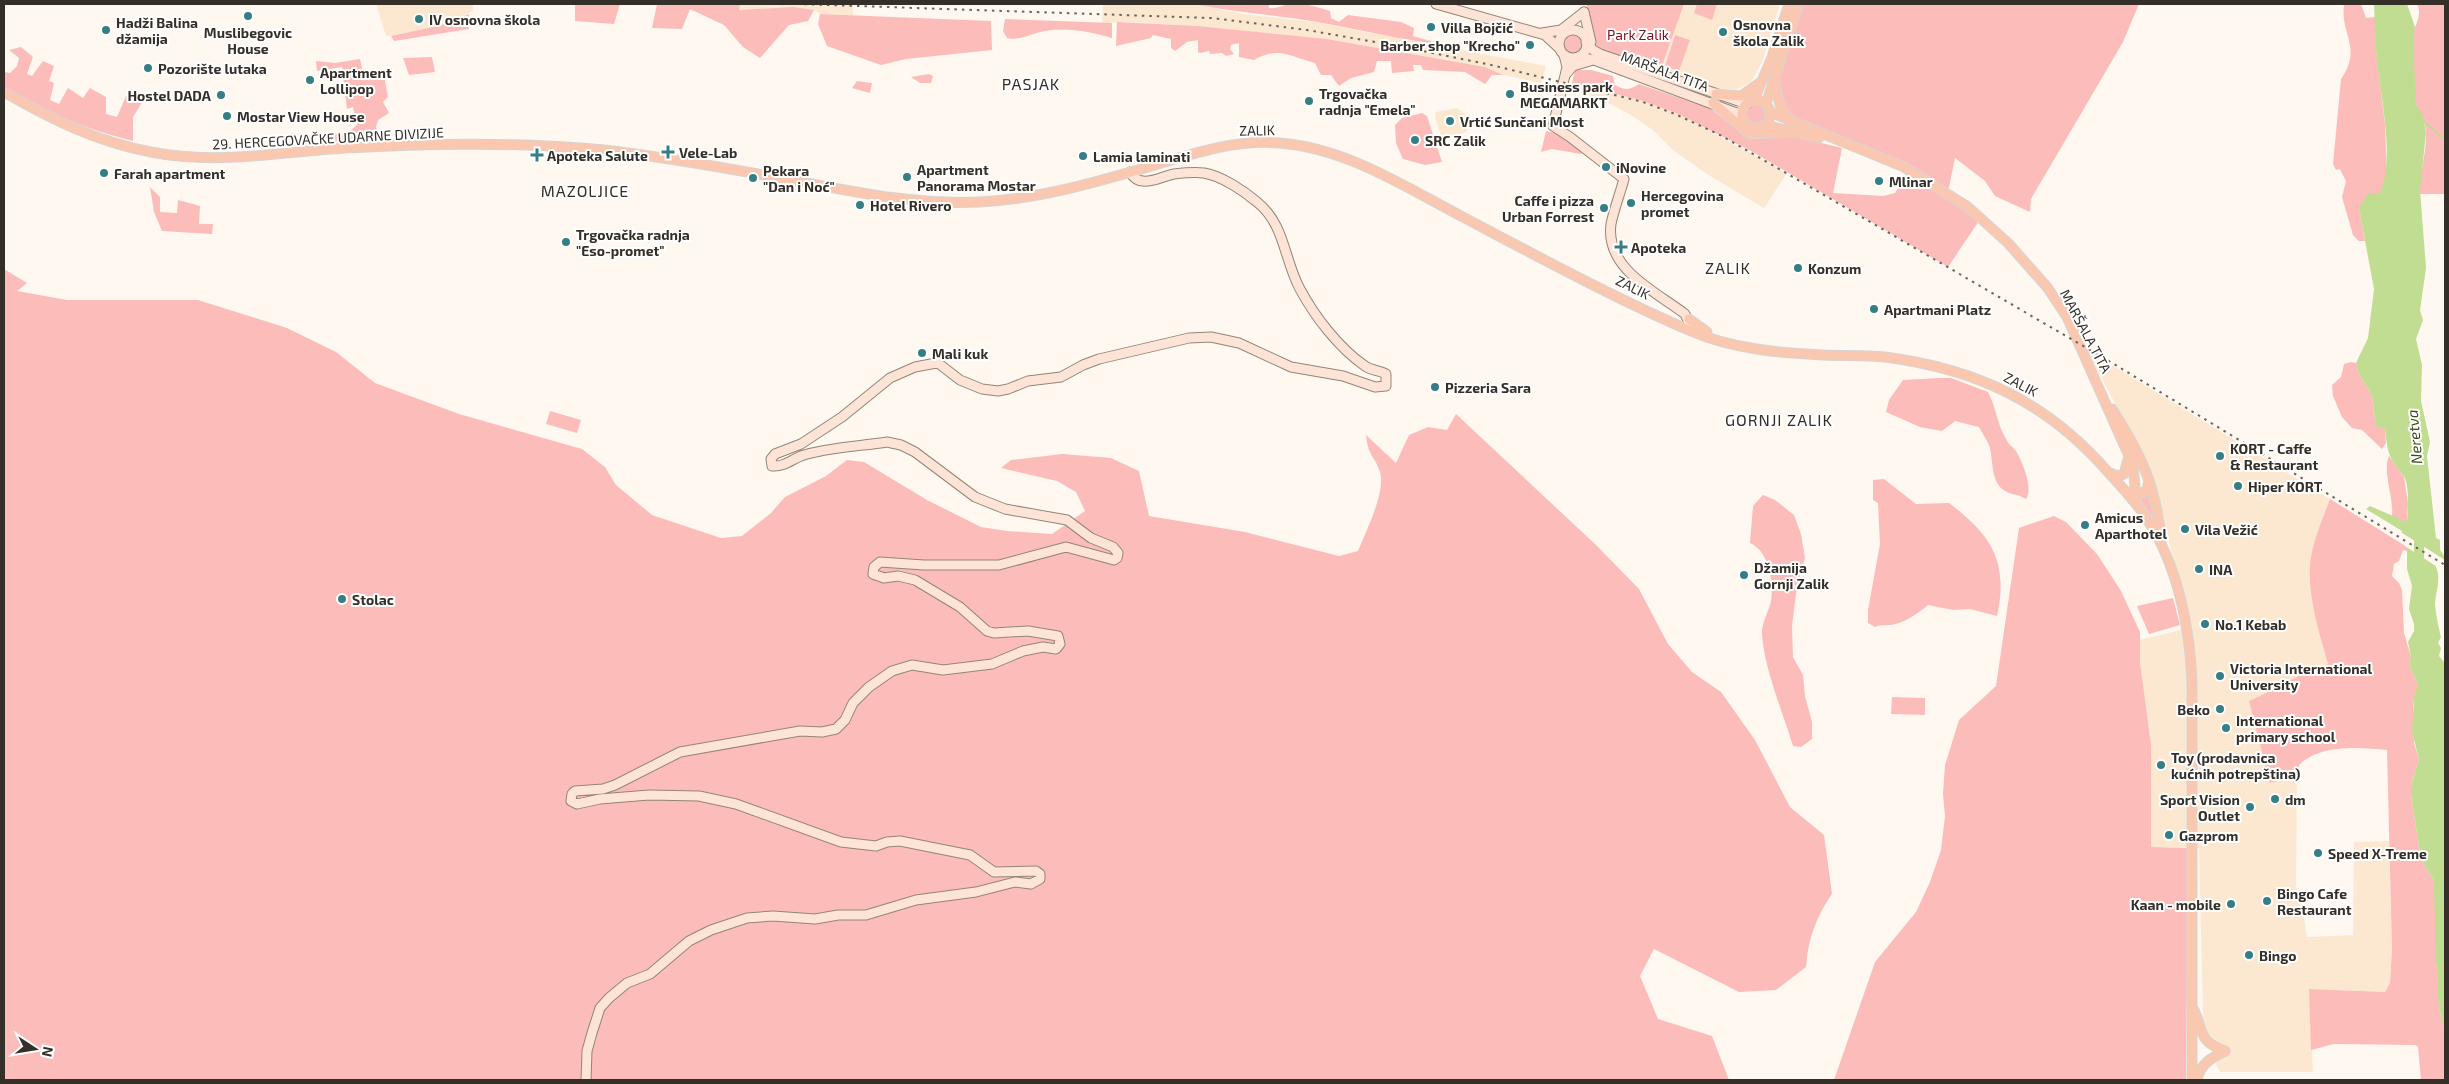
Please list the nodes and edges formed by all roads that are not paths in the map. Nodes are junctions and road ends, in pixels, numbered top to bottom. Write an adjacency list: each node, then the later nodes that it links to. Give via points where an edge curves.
1 (1436, 4): 5 (street)
2 (1789, 4): 11 (main road)
3 (1799, 4): 12 (main road)
4 (1565, 33): 5 (street); 6 (street, via 1578,32); 7 (street, via 1560,40)
5 (1541, 34): 7 (street); 9 (street, via 1561,30 1584,12 1590,40); 10 (street, via 1554,46)
6 (1586, 42): 8 (street, via 1585,51); 9 (street, MARŠALA TITA)
7 (1562, 52): 8 (street); 10 (street)
8 (1577, 57): 9 (street, MARŠALA TITA); 10 (street)
9 (1598, 57): 10 (street); 14 (street, MARŠALA TITA)
10 (1565, 72): 23 (street, via 1553,126 1624,179 1611,224 1610,242 1616,258)
11 (1763, 80): 14 (main road, via 1741,96); 15 (main road)
12 (1774, 80): 16 (main road); 18 (main road, via 1780,105)
13 (4, 92): 22 (main road, 29. HERCEGOVAČKE UDARNE DIVIZIJE, via 52,120 112,144 156,154 198,158 442,145 601,150 929,202 984,202 1029,197)
14 (1714, 99): 15 (street, MARŠALA TITA); 17 (street, MARŠALA TITA); 20 (main road, via 1750,134)
15 (1751, 102): 16 (main road); 17 (main road)
16 (1768, 108): 18 (main road, MARŠALA TITA); 19 (main road, via 1769,119)
17 (1742, 115): 19 (main road, via 1748,126 1757,128)
18 (1790, 122): 21 (main road, MARŠALA TITA)
19 (1765, 125): 20 (main road, MARŠALA TITA)
20 (1796, 132): 21 (main road, MARŠALA TITA)
21 (1850, 146): 26 (main road, MARŠALA TITA, via 1904,167 1948,192 2008,243 2038,275 2059,306)
22 (1134, 170): 24 (main road, ZALIK, via 1238,143 1281,143 1321,150 1359,165); 33 (street, via 1150,181 1174,174 1204,173 1228,183 1263,206 1281,233 1300,289 1320,322 1364,365 1386,374 1386,386 1375,387 1343,376 1291,367 1239,343 1211,337 1189,338 1099,359 1061,377 1028,381 998,391 982,389 960,380 938,363 915,367 890,378 801,444 775,454 771,459 772,466 835,450 887,442 902,445 928,460 975,496 1005,509 1067,520 1090,538 1113,547 1118,553 1114,560 1066,547 998,565 880,562 874,567 873,574 916,580 960,607 987,631 1054,634 1060,639 1060,644 1052,650 1043,647 1018,652 992,664 943,670 912,665 897,669 876,681 859,697 836,729 800,731 680,752 615,785 575,791 571,801 577,804 649,795 700,796 736,804 841,842 876,846 900,841 935,847 970,855 994,872 1036,871 1040,879 1031,884 1015,882 976,892 916,900 866,915 815,919 747,918 696,936 650,974 627,983 600,1008 587,1051)
23 (1689, 319): 24 (street); 25 (main road, via 1705,332)
24 (1688, 330): 25 (main road, ZALIK)
25 (1742, 346): 28 (main road, ZALIK, via 1788,353 1886,357 1965,374 2030,403 2079,440)
26 (2102, 393): 27 (main road, MARŠALA TITA); 29 (main road, MARŠALA TITA, via 2134,444)
27 (2129, 453): 28 (main road, via 2124,474 2118,476); 30 (main road, MARŠALA TITA, via 2135,475)
28 (2108, 472): 30 (main road, ZALIK)
29 (2149, 478): 30 (main road, via 2146,490); 31 (main road, MARŠALA TITA)
30 (2132, 498): 31 (main road, ZALIK, via 2147,518)
31 (2162, 548): 32 (main road, via 2182,610 2192,674)
32 (2192, 1006): 34 (main road); 35 (main road, via 2202,1036 2225,1051 2207,1060)
33 (586, 1080)
34 (2192, 1080)
35 (2197, 1080)

